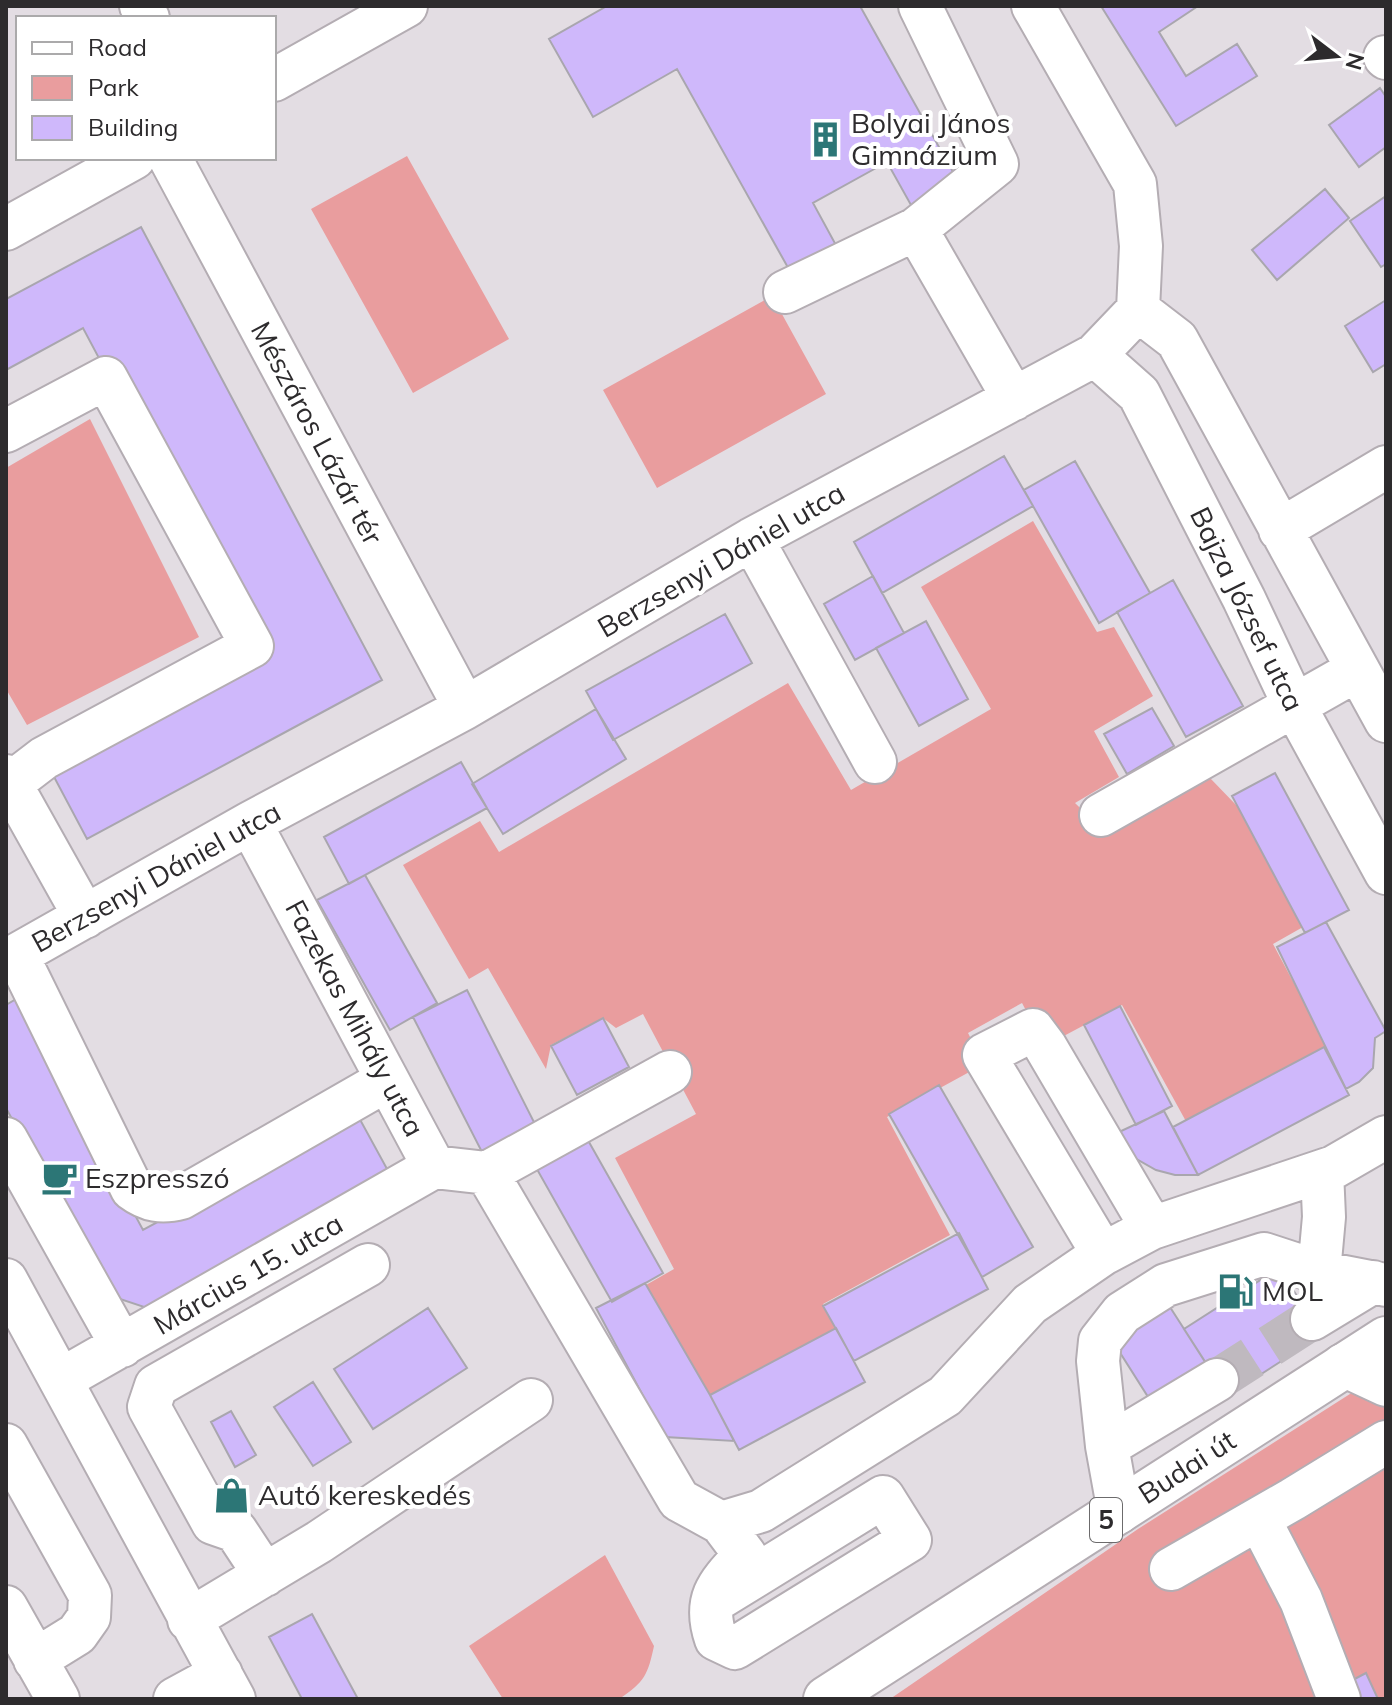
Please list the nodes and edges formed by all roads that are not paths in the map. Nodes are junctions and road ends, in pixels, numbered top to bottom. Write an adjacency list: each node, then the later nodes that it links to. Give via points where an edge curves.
1 (406, 6): 4 (street)
2 (920, 6): 8 (street, via 997,164)
3 (1033, 6): 10 (street, via 1135,184 1141,246)
4 (276, 79)
5 (130, 160): 7 (street)
6 (171, 160): 19 (street, Mészáros Lázár tér)
7 (6, 229)
8 (916, 229): 9 (street); 12 (street)
9 (785, 292)
10 (1138, 310): 11 (street, Berzsenyi Dániel utca); 15 (street, via 1177,340)
11 (1095, 355): 12 (street, Berzsenyi Dániel utca); 18 (street, Bajza József utca, via 1139,394)
12 (1014, 399): 16 (street, Berzsenyi Dániel utca)
13 (6, 431): 22 (street, via 106,378 252,646)
14 (1386, 467): 15 (street)
15 (1280, 530): 17 (street)
16 (752, 539): 19 (street, Berzsenyi Dániel utca); 21 (street)
17 (1357, 670): 18 (street); 20 (street)
18 (1294, 705): 23 (street); 25 (street, Bajza József utca)
19 (465, 708): 24 (street, Berzsenyi Dániel utca)
20 (1386, 721)
21 (875, 762)
22 (8, 780): 26 (street)
23 (1101, 815)
24 (250, 823): 26 (street, Berzsenyi Dániel utca); 29 (street, Fazekas Mihály utca)
25 (1386, 873)
26 (85, 917): 27 (street, Berzsenyi Dániel utca)
27 (11, 958): 29 (street, via 132,1189 144,1198 181,1198)
28 (670, 1072): 34 (street)
29 (387, 1080): 32 (street, Fazekas Mihály utca)
30 (1386, 1137): 33 (street)
31 (6, 1139): 43 (street)
32 (434, 1167): 34 (street, Fazekas Mihály utca); 43 (street, Március 15. utca)
33 (1322, 1171): 35 (street); 38 (street)
34 (487, 1173): 55 (street, via 679,1500)
35 (1152, 1228): 36 (street); 36 (street, via 1033,1030 984,1055)
36 (1103, 1254): 55 (street, via 1030,1304 945,1396 761,1511)
37 (368, 1265): 58 (street, via 156,1386 152,1396 149,1407 213,1523 236,1531)
38 (1319, 1272): 40 (street); 51 (street, via 1264,1254 1166,1285 1122,1313 1100,1341)
39 (6, 1280): 45 (street)
40 (1380, 1284): 41 (street)
41 (1312, 1319)
42 (1386, 1339): 44 (main road, Budai út / 5)
43 (122, 1346): 45 (street, Március 15. utca)
44 (1343, 1365): 47 (street); 52 (main road, Budai út / 5)
45 (62, 1379): 61 (street)
46 (1217, 1380): 51 (street)
47 (1386, 1385)
48 (531, 1400): 58 (street)
49 (1386, 1442): 53 (street)
50 (6, 1445): 62 (street, via 90,1595 89,1617 77,1634)
51 (1107, 1446): 52 (street)
52 (1119, 1512): 66 (main road, Budai út / 5)
53 (1259, 1519): 57 (street); 67 (street, via 1301,1600)
54 (837, 1526): 55 (street); 56 (street); 56 (street, via 883,1497 910,1540)
55 (743, 1550): 60 (street); 60 (street, via 717,1586 709,1619 716,1639 735,1648)
56 (862, 1569): 60 (street)
57 (1171, 1569)
58 (265, 1575): 61 (street)
59 (6, 1607): 62 (street)
60 (793, 1612)
61 (189, 1620): 63 (street)
62 (35, 1660): 64 (street)
63 (227, 1686): 65 (street)
64 (58, 1699)
65 (175, 1699)
66 (826, 1699)
67 (1339, 1699)

